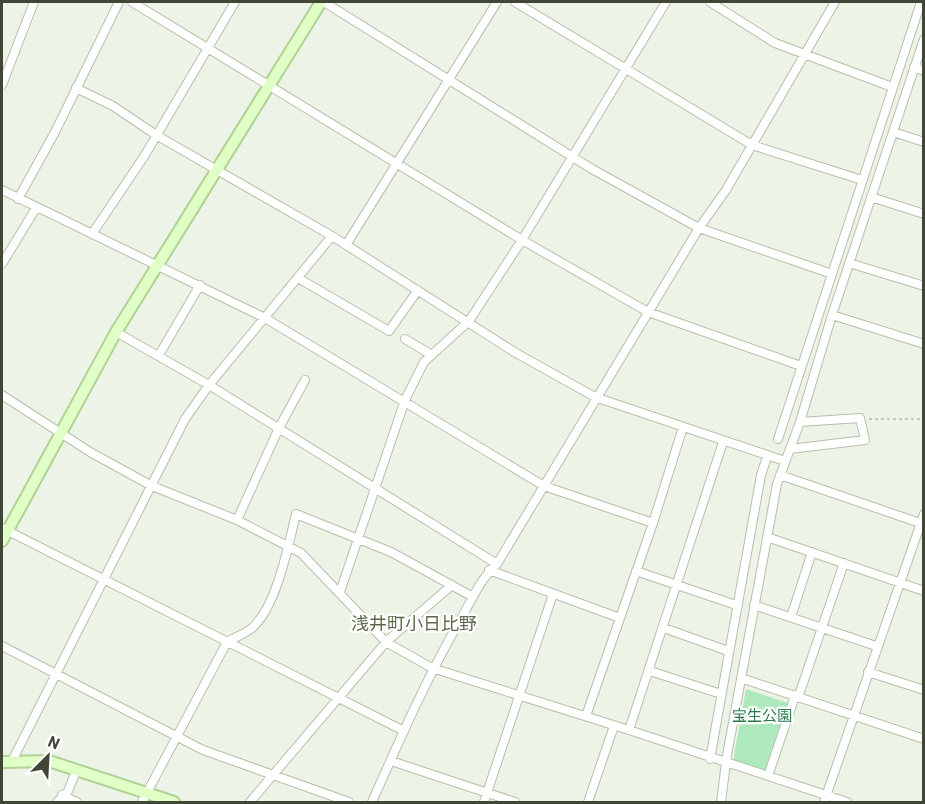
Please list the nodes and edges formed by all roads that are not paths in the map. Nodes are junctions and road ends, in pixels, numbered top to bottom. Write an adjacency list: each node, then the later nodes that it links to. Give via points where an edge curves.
1 (34, 2): 19 (street)
2 (118, 2): 22 (street)
3 (132, 2): 13 (street)
4 (235, 2): 13 (street)
5 (323, 2): 18 (street); 20 (street)
6 (497, 2): 18 (street)
7 (515, 2): 16 (street)
8 (666, 2): 16 (street)
9 (710, 2): 14 (street)
10 (835, 2): 14 (street)
11 (921, 2): 21 (street)
12 (924, 39): 15 (street)
13 (207, 48): 20 (street); 24 (street)
14 (802, 56): 21 (street); 26 (street)
15 (914, 68): 17 (street); 23 (street)
16 (626, 69): 26 (street); 27 (street)
17 (924, 71)
18 (449, 78): 27 (street); 28 (street)
19 (2, 85)
20 (269, 85): 28 (street); 29 (street)
21 (892, 87): 30 (street)
22 (76, 88): 24 (street, via 113,106); 33 (street)
23 (893, 132): 25 (street); 32 (street)
24 (156, 135): 29 (street); 37 (street)
25 (924, 142)
26 (752, 145): 30 (street); 36 (street)
27 (573, 157): 36 (street); 39 (street)
28 (397, 164): 39 (street); 40 (street)
29 (217, 169): 38 (street); 43 (street)
30 (862, 180): 44 (street)
31 (2, 190): 33 (street)
32 (871, 197): 35 (street); 41 (street)
33 (18, 199): 34 (street)
34 (36, 208): 37 (street); 42 (street)
35 (924, 214)
36 (699, 228): 44 (street); 49 (street)
37 (92, 234): 43 (street)
38 (332, 237): 40 (street); 45 (street)
39 (522, 240): 49 (street); 52 (street)
40 (345, 245): 48 (street)
41 (849, 263): 47 (street); 50 (street)
42 (2, 264)
43 (160, 265): 46 (street); 53 (street)
44 (832, 274): 58 (street)
45 (298, 278): 48 (street, via 389,331); 51 (street)
46 (200, 285): 51 (street); 56 (street)
47 (924, 286)
48 (418, 290): 52 (street)
49 (648, 312): 58 (street); 62 (street)
50 (832, 315): 55 (street); 64 (street)
51 (265, 318): 60 (street); 63 (street)
52 (469, 321): 57 (street); 62 (street)
53 (116, 332): 56 (street); 67 (street)
54 (405, 339): 57 (street)
55 (924, 344)
56 (159, 355): 60 (street)
57 (432, 355): 63 (street, via 424,362)
58 (801, 366): 68 (street)
59 (305, 380): 66 (street)
60 (209, 385): 66 (street); 74 (street, via 185,419)
61 (2, 395): 67 (street)
62 (595, 398): 65 (street); 75 (street)
63 (405, 400): 75 (street); 76 (street)
64 (800, 422): 70 (street); 70 (street, via 862,419 865,440)
65 (683, 427): 69 (street); 79 (street)
66 (279, 428): 76 (street); 78 (street)
67 (60, 432): 74 (street); 81 (street)
68 (778, 439)
69 (723, 442): 71 (street); 93 (street)
70 (790, 449): 72 (street)
71 (767, 456): 72 (street); 100 (street)
72 (785, 461): 73 (street)
73 (780, 475): 80 (street); 82 (street)
74 (152, 486): 78 (street); 91 (street)
75 (544, 486): 79 (street); 88 (street)
76 (375, 489): 83 (street); 88 (street)
77 (924, 514): 80 (street)
78 (237, 520): 85 (street)
79 (653, 524): 90 (street)
80 (922, 524): 92 (street)
81 (4, 530): 84 (street); 91 (street)
82 (767, 537): 86 (street); 99 (street)
83 (358, 538): 85 (street, via 297,514); 94 (street); 96 (street)
84 (2, 542)
85 (288, 546): 96 (street, via 301,553); 105 (street, via 260,618 252,628)
86 (812, 552): 87 (street); 101 (street)
87 (844, 563): 92 (street); 103 (street)
88 (497, 564): 89 (street)
89 (489, 570): 97 (street); 98 (street)
90 (636, 571): 93 (street); 102 (street)
91 (105, 581): 105 (street); 113 (street)
92 (898, 582): 95 (street); 108 (street)
93 (677, 584): 100 (street); 104 (street)
94 (452, 585): 98 (street); 106 (street)
95 (924, 591)
96 (340, 592): 106 (street)
97 (553, 594): 102 (street); 116 (street)
98 (473, 597): 110 (street)
99 (754, 604): 101 (street); 114 (street)
100 (736, 605): 109 (street)
101 (791, 617): 103 (street)
102 (620, 618): 120 (street)
103 (822, 627): 108 (street); 118 (street, via 800,692)
104 (664, 628): 109 (street); 111 (street)
105 (227, 642): 119 (street); 125 (street)
106 (387, 642): 110 (street); 119 (street)
107 (2, 646): 113 (street)
108 (876, 646): 112 (street)
109 (728, 651): 117 (street)
110 (432, 668): 116 (street); 124 (street)
111 (650, 671): 117 (street); 123 (street)
112 (868, 672): 115 (street); 121 (street)
113 (57, 675): 125 (street); 128 (street)
114 (741, 678): 118 (street); 130 (street)
115 (924, 690)
116 (518, 694): 120 (street); 134 (street)
117 (721, 694): 127 (street)
118 (795, 696): 121 (street); 133 (street)
119 (338, 697): 124 (street); 132 (street)
120 (586, 716): 122 (street)
121 (853, 716): 126 (street); 137 (street)
122 (614, 726): 123 (street); 146 (street)
123 (629, 730): 127 (street)
124 (404, 731): 129 (street)
125 (176, 737): 132 (street); 136 (street)
126 (924, 740)
127 (710, 759): 130 (street)
128 (5, 761): 131 (street, via 49,761)
129 (391, 761): 134 (street); 143 (street)
130 (727, 762): 133 (street); 147 (street)
131 (77, 769): 135 (street, via 68,791); 136 (street)
132 (273, 776): 141 (street); 142 (street)
133 (768, 776): 137 (street)
134 (487, 793): 144 (street); 145 (street)
135 (62, 795): 138 (street); 139 (street)
136 (144, 798): 140 (street)
137 (825, 799): 148 (street)
138 (57, 802)
139 (77, 802)
140 (174, 802)
141 (250, 802)
142 (349, 802)
143 (372, 802)
144 (484, 802)
145 (515, 802)
146 (588, 802)
147 (721, 802)
148 (847, 802)

